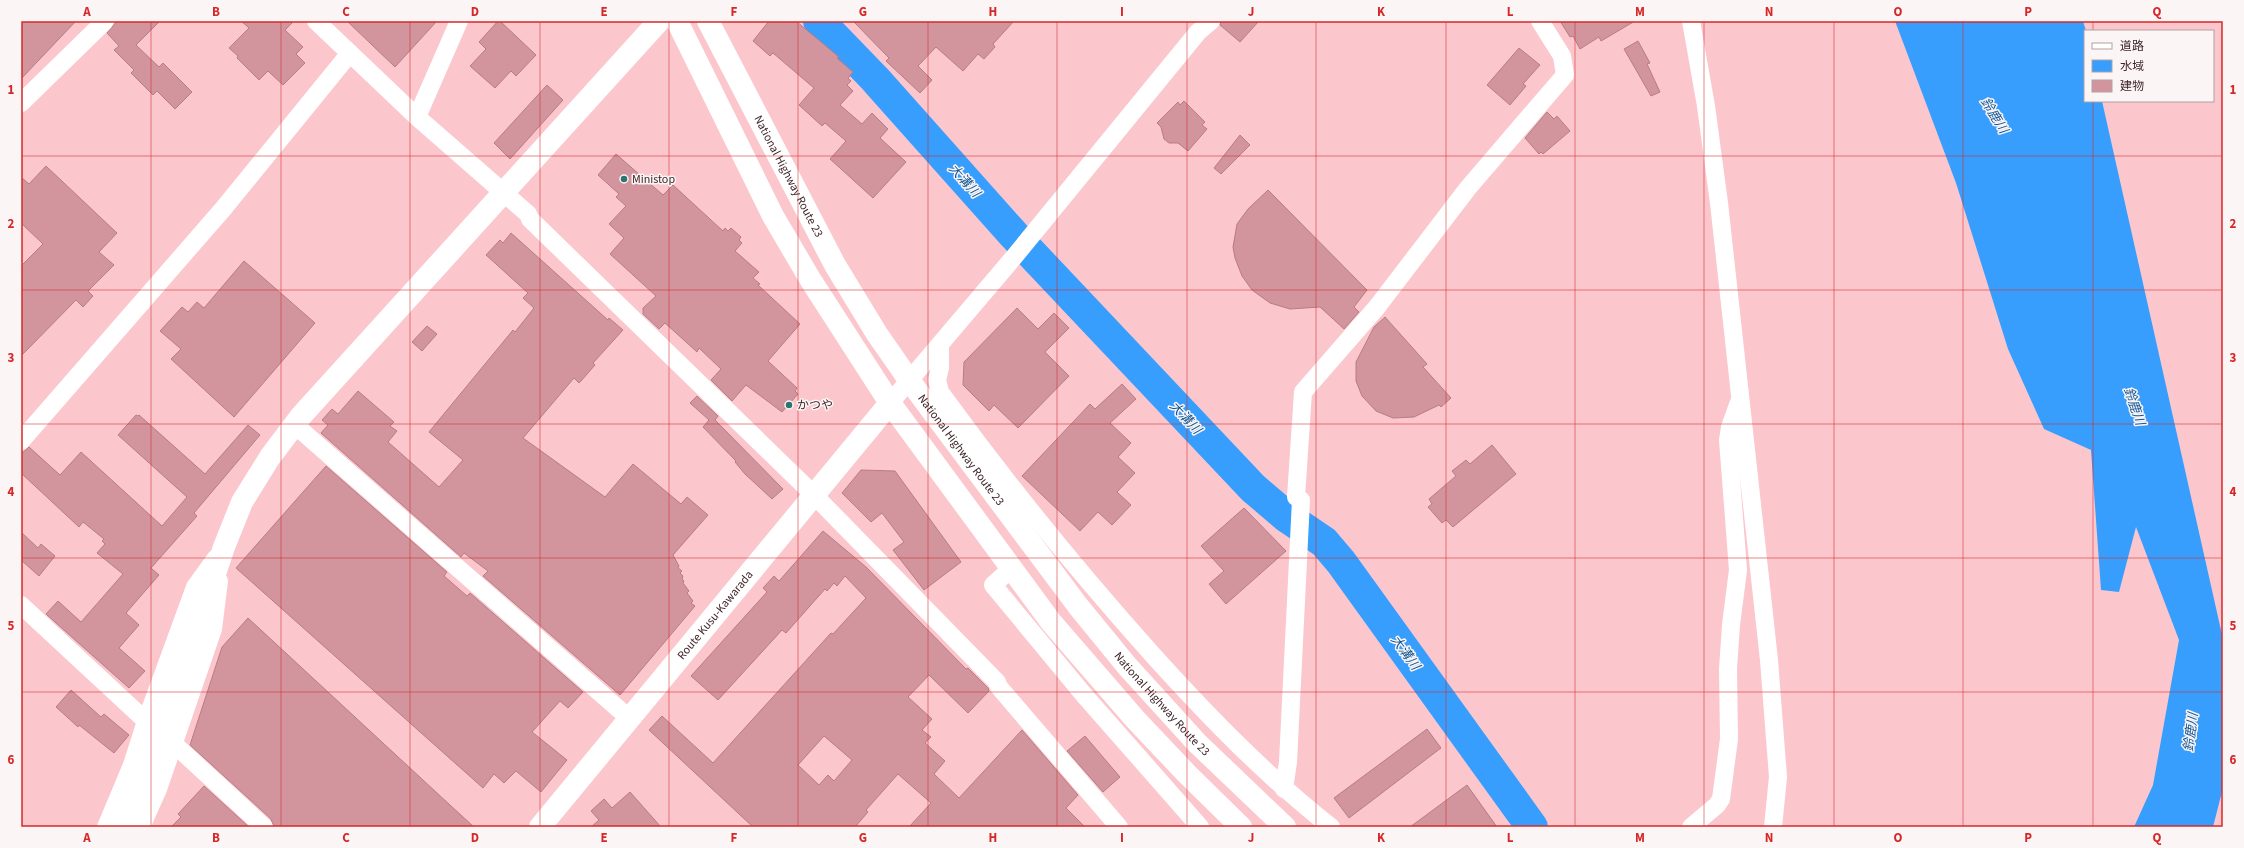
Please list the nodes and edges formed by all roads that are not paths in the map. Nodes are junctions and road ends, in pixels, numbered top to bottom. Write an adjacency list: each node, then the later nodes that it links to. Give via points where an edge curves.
1 (105, 21): 11 (street)
2 (316, 21): 10 (street)
3 (659, 21): 13 (main road)
4 (677, 21): 17 (main road, via 774,216 810,279)
5 (708, 21): 15 (main road, National Highway Route 23, via 835,264 877,334)
6 (1211, 21): 14 (street, via 1198,32)
7 (1540, 21): 27 (street, via 1562,56 1565,75 1468,188 1377,307 1303,392 1288,762)
8 (1691, 21): 16 (street, via 1719,203)
9 (457, 22): 12 (street)
10 (350, 53): 12 (street); 19 (street, via 223,209)
11 (21, 103)
12 (417, 116): 13 (street)
13 (504, 193): 18 (main road); 20 (street)
14 (940, 344): 15 (street); 27 (street, via 937,380 940,392 1028,510 1204,712)
15 (909, 380): 17 (street); 36 (main road, National Highway Route 23, via 1078,606 1127,666 1197,743)
16 (1740, 399): 38 (street, via 1728,440 1738,570 1728,669 1729,739 1721,799); 39 (street, via 1769,660 1778,777)
17 (890, 403): 20 (main road, Route Kusu-Kawarada); 22 (main road)
18 (295, 425): 21 (main road, via 270,457 242,502); 24 (street)
19 (21, 441)
20 (814, 496): 24 (main road, Route Kusu-Kawarada); 33 (street, via 997,682)
21 (224, 547): 25 (street, via 195,587); 26 (street, via 213,629); 29 (main road, via 147,776)
22 (1012, 568): 34 (street, via 993,585 1084,695); 35 (main road, via 1051,622 1136,719 1187,774)
23 (21, 605): 25 (street)
24 (630, 719): 32 (main road, Route Kusu-Kawarada)
25 (146, 721): 28 (street, via 132,766)
26 (173, 743): 30 (street, via 158,789); 31 (street)
27 (1284, 789): 37 (street)
28 (106, 827)
29 (126, 827)
30 (141, 827)
31 (264, 827)
32 (540, 827)
33 (1119, 827)
34 (1200, 827)
35 (1242, 827)
36 (1285, 827)
37 (1331, 827)
38 (1691, 827)
39 (1773, 827)

